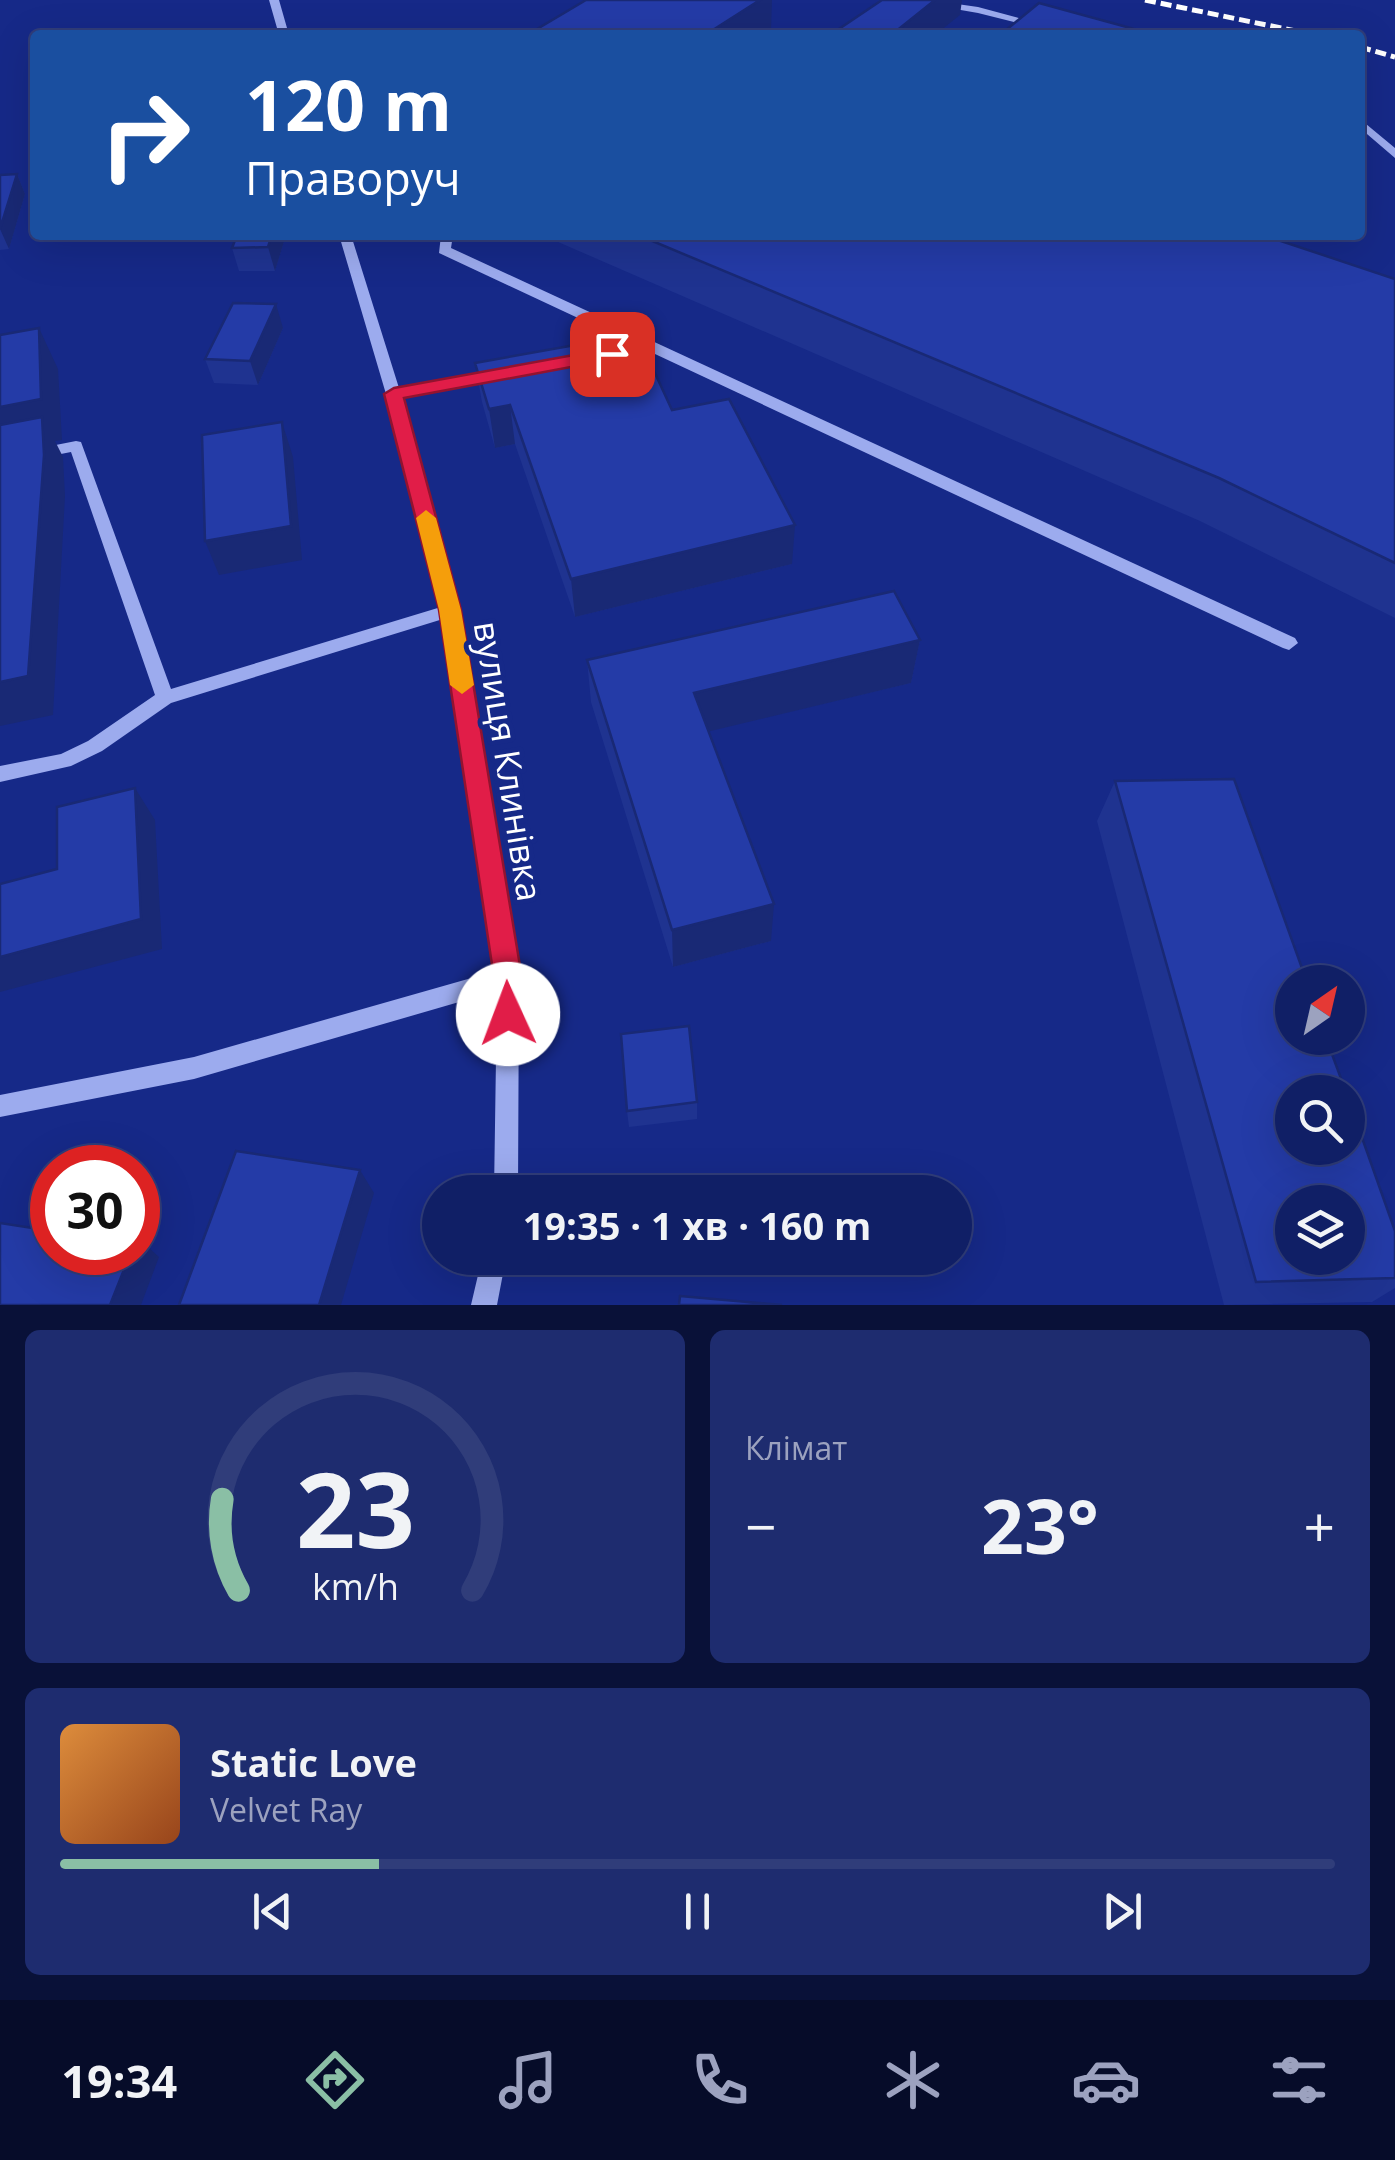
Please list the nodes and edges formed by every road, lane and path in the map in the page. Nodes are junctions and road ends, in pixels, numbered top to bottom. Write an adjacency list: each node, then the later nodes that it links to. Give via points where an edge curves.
1 (274, 0): 3 (street)
2 (908, 0): 4 (street)
3 (283, 30)
4 (1057, 30)
5 (1365, 127): 6 (street)
6 (1395, 154)
7 (347, 240): 12 (street, вулиця Клинівка)
8 (446, 240): 9 (street, via 444,250)
9 (649, 348): 10 (street); 15 (street)
10 (630, 351)
11 (512, 372): 12 (street)
12 (394, 394): 14 (street, вулиця Клинівка)
13 (0, 461): 16 (street, via 76,446)
14 (450, 610): 16 (street); 18 (street, вулиця Клинівка)
15 (1289, 642)
16 (165, 698): 17 (street, via 96,746)
17 (0, 774)
18 (508, 978): 19 (street, via 194,1068); 20 (street, вулиця Клинівка)
19 (0, 1106)
20 (506, 1175)
21 (490, 1275): 22 (street)
22 (484, 1305)

